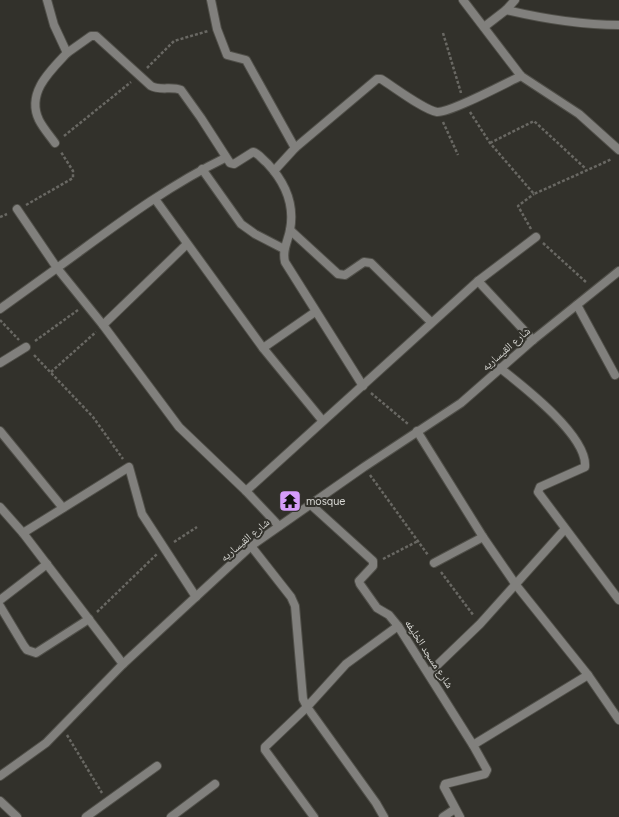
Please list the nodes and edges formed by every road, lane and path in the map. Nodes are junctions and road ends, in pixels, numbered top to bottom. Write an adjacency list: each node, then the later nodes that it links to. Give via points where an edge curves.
1 (47, 0): 9 (street)
2 (211, 0): 15 (street, via 217,29 227,54 246,60)
3 (463, 0): 7 (street)
4 (515, 0): 5 (street)
5 (506, 10): 6 (street, via 555,21); 7 (street)
6 (619, 25)
7 (484, 27): 10 (street)
8 (443, 33): 11 (path)
9 (66, 53): 14 (street, via 46,76 36,98 39,120); 19 (street, via 91,36 96,36 151,86 156,89 181,90 202,118)
10 (521, 76): 11 (street); 16 (street, via 579,114)
11 (464, 103): 12 (street); 13 (path)
12 (439, 112): 15 (street, via 427,108 381,79 377,79); 17 (path)
13 (490, 143): 21 (path, via 534,121); 23 (path)
14 (55, 144): 25 (path, via 73,171 73,178)
15 (296, 148): 22 (street)
16 (619, 150)
17 (458, 155)
18 (619, 156): 21 (path)
19 (225, 158): 20 (street); 22 (street, via 234,164 252,152 259,155)
20 (202, 169): 24 (street); 29 (street, via 241,224)
21 (586, 169): 23 (path)
22 (274, 171): 26 (street, via 286,189 291,214)
23 (534, 194): 27 (path, via 518,206)
24 (154, 199): 28 (street); 30 (street)
25 (17, 209): 30 (street)
26 (290, 230): 29 (street); 39 (street, via 338,274 345,275 364,262 371,263)
27 (536, 237): 32 (street); 33 (path)
28 (187, 244): 40 (street); 43 (street)
29 (284, 249): 37 (street, via 285,262)
30 (57, 268): 34 (street); 36 (street)
31 (619, 271): 33 (street, شارع القيساريه)
32 (478, 281): 39 (street); 41 (street)
33 (594, 291): 35 (street, شارع القيساريه)
34 (86, 304): 40 (street); 42 (path)
35 (577, 305): 41 (street, شارع القيساريه); 47 (street)
36 (0, 309)
37 (315, 312): 43 (street); 48 (street)
38 (0, 320): 42 (path)
39 (431, 322): 48 (street)
40 (103, 325): 46 (path); 54 (street, via 179,426)
41 (532, 340): 45 (street, شارع القيساريه)
42 (26, 347): 44 (street); 46 (path)
43 (264, 348): 49 (street)
44 (0, 363)
45 (500, 368): 51 (street, شارع القيساريه, via 461,403); 60 (street, via 565,425 585,462 582,470 540,487 538,491)
46 (51, 372): 52 (path, via 93,417)
47 (615, 375)
48 (363, 386): 49 (street); 51 (path)
49 (322, 420): 54 (street)
50 (0, 431): 57 (street)
51 (417, 431): 53 (street, شارع القيساريه); 62 (street)
52 (129, 467): 57 (street); 65 (street, via 142,514)
53 (364, 467): 55 (street, شارع القيساريه); 63 (path)
54 (246, 491): 58 (street)
55 (310, 504): 58 (street, شارع القيساريه); 66 (street)
56 (0, 507): 61 (street)
57 (63, 508): 61 (street)
58 (279, 526): 64 (street, شارع القيساريه)
59 (197, 527): 65 (path)
60 (565, 529): 69 (street); 72 (street)
61 (23, 533): 68 (street)
62 (483, 537): 67 (street); 69 (street)
63 (418, 541): 66 (path); 67 (path)
64 (251, 546): 70 (street, شارع القيساريه); 80 (street, via 291,597 295,606 303,699)
65 (164, 548): 70 (street); 74 (path)
66 (373, 563): 76 (street, شارع مسجد الخليفه, via 359,582 377,608 389,615)
67 (434, 563): 75 (path)
68 (47, 564): 71 (street); 74 (street)
69 (516, 584): 75 (street); 79 (street)
70 (196, 597): 77 (street, شارع القيساريه)
71 (0, 600)
72 (619, 600)
73 (0, 606): 74 (street, via 27,650 36,653)
74 (89, 619): 77 (street)
75 (480, 624): 78 (street)
76 (398, 626): 78 (street, شارع مسجد الخليفه); 80 (street, via 346,664)
77 (123, 664): 82 (street, شارع القيساريه)
78 (429, 673): 83 (street, شارع مسجد الخليفه)
79 (588, 675): 81 (street); 83 (street)
80 (307, 708): 93 (street, via 267,743 265,750); 94 (street, via 376,802)
81 (619, 720)
82 (62, 726): 85 (street, شارع القيساريه, via 38,750); 88 (path)
83 (474, 745): 89 (street, شارع مسجد الخليفه, via 487,772 445,784 444,787)
84 (157, 766): 88 (street)
85 (0, 776)
86 (215, 784): 92 (street)
87 (0, 801): 90 (street)
88 (107, 802): 91 (street)
89 (456, 809): 95 (street); 96 (street, شارع مسجد الخليفه)
90 (17, 817)
91 (86, 817)
92 (171, 817)
93 (314, 817)
94 (384, 817)
95 (443, 817)
96 (460, 817)

